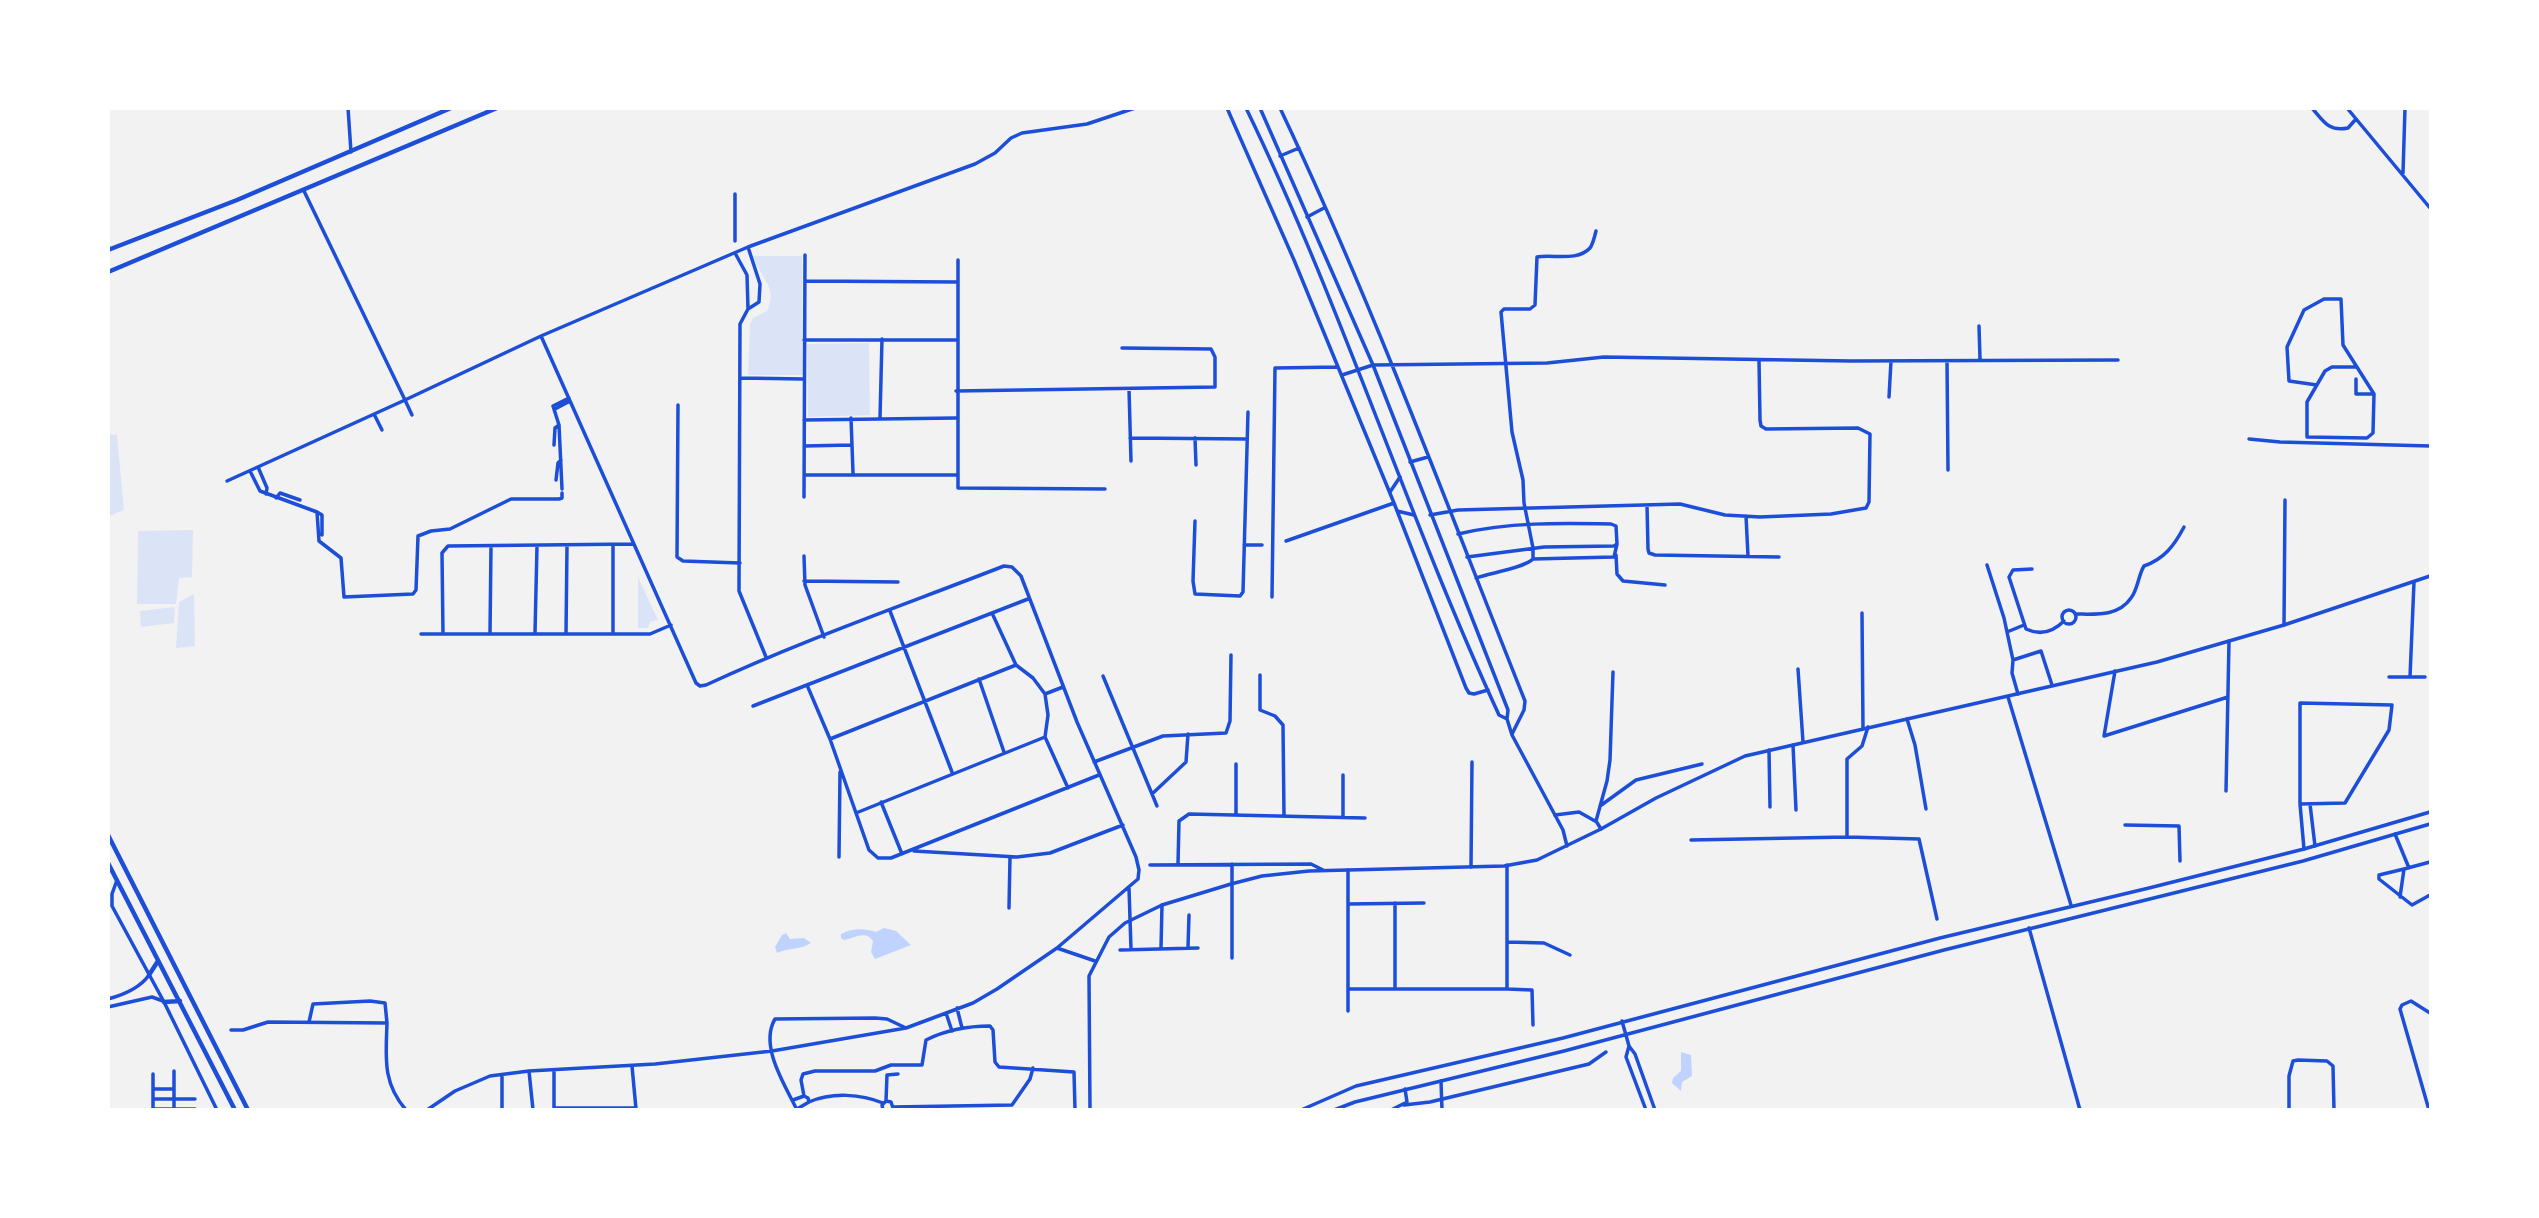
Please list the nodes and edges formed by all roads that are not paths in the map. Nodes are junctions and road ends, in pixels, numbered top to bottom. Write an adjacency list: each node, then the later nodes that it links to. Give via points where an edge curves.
1 (348, 108): 14 (street)
2 (451, 108): 14 (main road)
3 (497, 108): 17 (main road)
4 (1135, 108): 24 (street, via 1087,124 1022,133 975,164)
5 (1227, 108): 47 (street)
6 (1246, 108): 49 (street)
7 (1260, 108): 15 (street)
8 (1280, 108): 13 (street)
9 (2312, 108): 12 (street, via 2335,130 2348,128)
10 (2347, 108): 12 (street)
11 (2405, 108): 16 (street)
12 (2356, 119): 16 (street)
13 (1299, 148): 15 (street); 19 (street)
14 (351, 152): 25 (main road)
15 (1280, 156): 21 (street)
16 (2403, 175): 20 (street)
17 (304, 191): 29 (main road); 59 (street)
18 (735, 194): 23 (street)
19 (1324, 208): 21 (street); 46 (street)
20 (2431, 208)
21 (1307, 217): 45 (street)
22 (1596, 231): 44 (street, via 1586,250 1563,258 1537,257 1535,304 1530,309 1501,312)
23 (735, 241)
24 (748, 247): 26 (street); 32 (street, via 761,292 760,302)
25 (108, 250)
26 (735, 253): 32 (street, via 747,275); 34 (street)
27 (805, 255): 30 (street)
28 (957, 260): 31 (street)
29 (108, 272)
30 (805, 281): 31 (street); 36 (street)
31 (957, 282): 37 (street)
32 (747, 309): 51 (street, via 740,324)
33 (1979, 326): 40 (street)
34 (541, 336): 59 (street); 60 (street)
35 (882, 339): 36 (street); 37 (street); 66 (street)
36 (804, 340): 52 (street)
37 (956, 340): 56 (street)
38 (1122, 348): 55 (street, via 1211,349 1215,357 1213,388)
39 (1759, 360): 42 (street); 44 (street, via 1604,357); 110 (street, via 1760,420 1766,429 1858,428 1870,434 1869,502 1866,508 1831,514)
40 (1980, 360): 41 (street); 43 (street)
41 (2118, 360)
42 (1891, 361): 43 (street); 58 (street)
43 (1947, 361): 87 (street)
44 (1507, 364): 46 (street); 104 (street)
45 (1373, 365): 46 (street); 49 (street); 84 (street)
46 (1392, 365): 81 (street)
47 (1339, 367): 50 (street); 141 (street, via 1275,369)
48 (2357, 367): 54 (street, via 2328,369); 54 (street, via 2343,345 2341,299 2324,299 2304,310 2287,347 2289,381); 57 (street)
49 (1359, 369): 50 (street); 92 (street)
50 (1342, 375): 96 (street)
51 (741, 378): 52 (street); 132 (street)
52 (803, 379): 68 (street)
53 (2356, 379): 57 (street, via 2356,394)
54 (2317, 384): 73 (street, via 2307,402 2307,437)
55 (1129, 389): 56 (street); 71 (street)
56 (956, 391): 67 (street)
57 (2374, 394): 73 (street, via 2372,436)
58 (1889, 397)
59 (405, 400): 63 (street); 64 (street)
60 (569, 400): 69 (street, via 554,407); 117 (street)
61 (678, 405): 132 (street, via 677,557)
62 (1248, 412): 74 (street)
63 (374, 414): 70 (street); 86 (street)
64 (412, 415)
65 (850, 418): 66 (street); 68 (street); 78 (street)
66 (880, 418): 67 (street)
67 (956, 418): 91 (street)
68 (804, 420): 79 (street)
69 (559, 425): 77 (street); 82 (street)
70 (382, 430)
71 (1130, 438): 72 (street); 83 (street)
72 (1195, 438): 74 (street); 85 (street)
73 (2317, 438): 76 (street)
74 (1247, 439): 120 (street)
75 (2249, 439): 76 (street)
76 (2321, 443): 80 (street)
77 (554, 445)
78 (852, 445): 79 (street); 89 (street)
79 (804, 446): 90 (street)
80 (2431, 446)
81 (1428, 457): 84 (street); 106 (street)
82 (562, 460): 93 (street); 107 (street, via 562,498 508,500 450,529 418,536 416,590 410,594 343,596 341,558 319,541)
83 (1131, 461)
84 (1410, 462): 109 (street)
85 (1196, 465)
86 (258, 467): 88 (street); 97 (street)
87 (1948, 470)
88 (250, 471): 94 (street); 97 (street)
89 (853, 473): 90 (street); 91 (street)
90 (804, 475): 98 (street)
91 (957, 475): 95 (street, via 962,489)
92 (1400, 477): 96 (street); 108 (street)
93 (556, 480)
94 (227, 481)
95 (1105, 489)
96 (1390, 492): 102 (street)
97 (266, 494): 99 (street)
98 (804, 497)
99 (276, 498): 100 (street, via 280,493); 107 (street)
100 (300, 500)
101 (2285, 500): 150 (street)
102 (1394, 503): 105 (street); 116 (street)
103 (1647, 505): 104 (street); 110 (street, via 1680,504); 129 (street, via 1649,553)
104 (1525, 509): 106 (street); 112 (street)
105 (1397, 511): 108 (street); 177 (street, via 1466,688 1474,694)
106 (1449, 511): 109 (street); 114 (street)
107 (317, 512): 115 (street)
108 (1414, 515): 177 (street)
109 (1430, 515): 184 (street, via 1508,710)
110 (1746, 516): 129 (street)
111 (1195, 521): 120 (street, via 1193,584 1198,595 1241,595)
112 (1528, 524): 114 (street); 118 (street, via 1611,524 1616,526); 125 (street)
113 (2184, 527): 146 (street, via 2158,561 2144,566 2131,598 2120,609)
114 (1458, 534): 128 (street)
115 (322, 535)
116 (1286, 541)
117 (634, 544): 124 (street); 148 (street)
118 (1617, 544): 125 (street); 126 (street)
119 (491, 545): 122 (street); 154 (street, via 449,546 442,553); 155 (street)
120 (1244, 545): 121 (street)
121 (1262, 545)
122 (537, 546): 123 (street); 152 (street)
123 (567, 546): 124 (street); 156 (street)
124 (613, 546): 157 (street)
125 (1533, 548): 128 (street); 131 (street)
126 (1616, 555): 131 (street); 140 (street, via 1617,574 1623,581)
127 (804, 556): 137 (street)
128 (1467, 557): 136 (street)
129 (1748, 557): 130 (street)
130 (1779, 557)
131 (1533, 559): 136 (street, via 1528,565)
132 (740, 563): 162 (street, via 741,598)
133 (1987, 565): 151 (street)
134 (2032, 569): 149 (street, via 2013,570 2009,577)
135 (2431, 576): 139 (street)
136 (1476, 578): 188 (street, via 1525,701)
137 (804, 581): 138 (street); 158 (street)
138 (898, 582)
139 (2414, 582): 150 (street); 171 (street)
140 (1665, 585)
141 (1272, 597)
142 (1028, 599): 143 (street, via 1019,573 1004,566); 144 (street); 176 (street)
143 (890, 611): 158 (street); 160 (street)
144 (992, 613): 160 (street); 164 (street)
145 (1862, 613): 186 (street)
146 (2075, 614): 147 (street, via 2074,622); 147 (street, via 2066,612)
147 (2064, 621): 149 (street, via 2046,633 2029,631)
148 (671, 625): 157 (street, via 650,634); 162 (street, via 700,686)
149 (2024, 625): 151 (street)
150 (2284, 625): 159 (street)
151 (2007, 632): 163 (street)
152 (535, 633): 155 (street); 156 (street)
153 (421, 634): 154 (street)
154 (443, 634): 155 (street)
155 (490, 634)
156 (566, 634): 157 (street)
157 (613, 634)
158 (824, 637): 162 (street)
159 (2229, 641): 166 (street); 181 (street)
160 (904, 647): 174 (street); 182 (street)
161 (1231, 655): 187 (street, via 1228,730)
162 (766, 657)
163 (2013, 660): 175 (street, via 2041,651); 179 (street)
164 (1016, 665): 173 (street); 178 (street)
165 (1798, 669): 191 (street)
166 (2115, 671): 175 (street); 181 (street, via 2104,736)
167 (1613, 672): 211 (street, via 1610,760)
168 (1260, 675): 219 (street, via 1260,710 1283,725)
169 (1103, 676): 193 (street)
170 (2389, 677): 171 (street)
171 (2410, 677): 172 (street)
172 (2425, 677)
173 (979, 679): 182 (street); 195 (street)
174 (807, 685): 183 (street); 190 (street)
175 (2052, 685): 179 (street)
176 (1063, 687): 178 (street); 196 (street)
177 (1488, 690): 184 (street, via 1499,715)
178 (1045, 694): 189 (street)
179 (2018, 694): 180 (street)
180 (2008, 697): 185 (street); 260 (street)
181 (2228, 697): 205 (street)
182 (923, 701): 190 (street); 201 (street)
183 (753, 706)
184 (1507, 719): 188 (street)
185 (1907, 719): 186 (street); 213 (street)
186 (1865, 728): 191 (street); 229 (street, via 1862,746 1847,759)
187 (1188, 734): 193 (street, via 1163,736); 206 (street, via 1186,762)
188 (1512, 735): 217 (street)
189 (1045, 737): 195 (street); 204 (street)
190 (831, 738): 200 (street)
191 (1802, 742): 192 (street)
192 (1793, 744): 194 (street); 214 (street)
193 (1132, 748): 196 (street); 206 (street)
194 (1769, 750): 212 (street); 226 (street, via 1745,756 1667,792)
195 (1004, 752): 201 (street)
196 (1094, 762): 202 (street)
197 (1472, 762): 245 (street)
198 (1236, 764): 218 (street)
199 (1702, 764): 211 (street, via 1636,780)
200 (841, 770): 216 (street); 236 (street)
201 (952, 772): 207 (street)
202 (1099, 775): 204 (street); 224 (street)
203 (1343, 775): 220 (street)
204 (1068, 788): 234 (street)
205 (2226, 792)
206 (1152, 794): 210 (street)
207 (881, 802): 216 (street); 235 (street)
208 (2301, 804): 209 (street); 209 (street, via 2300,703 2392,705 2389,730 2345,803); 233 (street)
209 (2310, 804): 232 (street)
210 (1157, 806)
211 (1600, 806): 222 (street)
212 (1770, 807)
213 (1926, 809)
214 (1796, 810)
215 (2431, 812): 232 (street)
216 (855, 813): 235 (street, via 872,854 883,859)
217 (1555, 814): 222 (street, via 1579,812); 231 (street)
218 (1236, 815): 219 (street); 242 (street, via 1189,814 1181,819)
219 (1284, 816): 220 (street)
220 (1343, 817): 221 (street)
221 (1365, 818)
222 (1596, 821): 226 (street)
223 (2431, 824): 227 (street)
224 (1123, 825): 237 (street, via 1050,853); 251 (street, via 1139,870 1138,879)
225 (2125, 825): 238 (street, via 2179,826)
226 (1601, 829): 231 (street)
227 (2395, 834): 246 (street); 255 (street)
228 (108, 835): 333 (main road)
229 (1847, 837): 230 (street); 263 (street, via 1919,839)
230 (1691, 840)
231 (1567, 846): 244 (street, via 1537,860)
232 (2315, 846): 233 (street)
233 (2304, 849): 252 (street)
234 (911, 851): 235 (street); 237 (street)
235 (902, 854)
236 (839, 857)
237 (1010, 857): 261 (street)
238 (2180, 861)
239 (2431, 862): 246 (street)
240 (108, 863): 249 (main road)
241 (1150, 864): 242 (street)
242 (1178, 864): 243 (street)
243 (1232, 864): 248 (street, via 1311,864); 250 (street)
244 (1507, 865): 245 (street); 266 (street)
245 (1471, 867): 247 (street)
246 (2407, 868): 254 (street); 254 (street, via 2379,875)
247 (1348, 869): 248 (street); 258 (street)
248 (1323, 870): 250 (street)
249 (117, 880): 275 (main road); 277 (street, via 112,906)
250 (1231, 884): 259 (street); 274 (street)
251 (1129, 887): 264 (street); 267 (street)
252 (2149, 888): 255 (street); 260 (street)
253 (2431, 895): 254 (street, via 2412,905)
254 (2400, 897)
255 (2153, 898): 265 (street)
256 (1395, 903): 257 (street); 258 (street); 279 (street)
257 (1424, 903)
258 (1348, 904): 278 (street)
259 (1162, 905): 264 (street); 268 (street)
260 (2071, 905): 291 (street)
261 (1009, 908)
262 (1189, 915): 269 (street)
263 (1937, 919)
264 (1130, 920): 271 (street); 276 (street, via 1115,930)
265 (2029, 928): 299 (street); 347 (street)
266 (1508, 942): 273 (street, via 1544,943); 280 (street)
267 (1057, 948): 276 (street); 287 (street, via 998,989)
268 (1161, 948): 269 (street); 271 (street)
269 (1188, 948): 270 (street)
270 (1198, 948)
271 (1131, 949): 272 (street)
272 (1120, 950)
273 (1570, 956)
274 (1232, 958)
275 (158, 961): 277 (main road); 283 (main road)
276 (1095, 961): 340 (street, via 1089,976)
277 (149, 975): 281 (street); 284 (street)
278 (1348, 989): 279 (street); 288 (street)
279 (1395, 989): 280 (street)
280 (1507, 989): 294 (street, via 1532,990)
281 (124, 993): 282 (street); 285 (street)
282 (108, 999)
283 (180, 1001): 284 (main road); 332 (main road)
284 (164, 1002): 285 (street, via 152,997); 331 (street)
285 (128, 1003): 286 (street)
286 (108, 1007)
287 (957, 1008): 289 (street); 296 (street)
288 (1348, 1011)
289 (946, 1013): 295 (street); 298 (street)
290 (2431, 1013): 350 (street, via 2411,1001 2400,1009)
291 (1622, 1021): 299 (street); 341 (street, via 1356,1086)
292 (309, 1022): 293 (street); 293 (street, via 313,1004 370,1001 386,1003); 297 (street, via 268,1022)
293 (387, 1023): 334 (street, via 386,1070 394,1097)
294 (1533, 1025)
295 (906, 1028): 301 (street); 301 (street, via 875,1018 778,1018 770,1035)
296 (962, 1028): 298 (street); 304 (street, via 992,1027 999,1067)
297 (231, 1030)
298 (952, 1031): 315 (street, via 926,1040 922,1065 803,1074)
299 (1626, 1035): 300 (street); 311 (street)
300 (1629, 1046): 345 (street, via 1626,1057); 346 (street)
301 (772, 1051): 303 (street); 320 (street)
302 (1606, 1052): 319 (street, via 1589,1064)
303 (632, 1066): 305 (street); 329 (street)
304 (1033, 1068): 324 (street, via 1012,1105); 339 (street, via 1074,1072)
305 (554, 1070): 307 (street); 328 (street)
306 (174, 1071): 313 (street)
307 (529, 1071): 310 (street); 337 (street)
308 (153, 1074): 312 (street)
309 (898, 1074): 322 (street, via 887,1075)
310 (502, 1075): 335 (street, via 483,1077); 336 (street)
311 (1441, 1081): 314 (street); 319 (street)
312 (153, 1089): 313 (street); 316 (street)
313 (174, 1089): 317 (street)
314 (1405, 1089): 323 (street); 342 (street)
315 (804, 1096): 320 (street); 321 (street)
316 (153, 1099): 317 (street); 325 (street)
317 (174, 1099): 318 (street); 326 (street)
318 (195, 1099)
319 (1442, 1099): 323 (street); 344 (street)
320 (793, 1100): 330 (street)
321 (809, 1102): 322 (street, via 856,1096); 330 (street)
322 (884, 1102): 324 (street, via 891,1102); 338 (street)
323 (1404, 1104): 343 (street)
324 (893, 1108)
325 (153, 1109): 326 (street)
326 (174, 1109): 327 (street)
327 (195, 1109)
328 (554, 1109): 329 (street)
329 (636, 1109)
330 (797, 1109)
331 (217, 1110)
332 (235, 1110)
333 (248, 1110)
334 (405, 1110)
335 (427, 1110)
336 (502, 1110)
337 (533, 1110)
338 (883, 1110)
339 (1075, 1110)
340 (1090, 1110)
341 (1301, 1110)
342 (1334, 1110)
343 (1391, 1110)
344 (1442, 1110)
345 (1646, 1110)
346 (1655, 1110)
347 (2080, 1110)
348 (2289, 1110): 349 (street, via 2290,1069 2298,1060 2327,1061 2333,1066)
349 (2334, 1110)
350 (2429, 1110)

